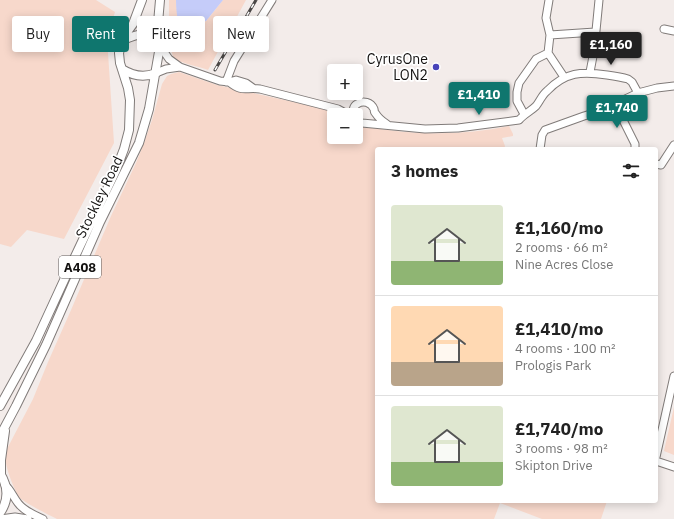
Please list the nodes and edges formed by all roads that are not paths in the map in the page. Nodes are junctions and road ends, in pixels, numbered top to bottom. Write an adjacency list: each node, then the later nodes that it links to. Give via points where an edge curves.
1 (142, 0): 8 (main road, Stockley Road / A408)
2 (160, 0): 6 (main road, Stockley Road / A408)
3 (272, 0): 21 (street, via 234,61)
4 (549, 0): 11 (street, via 546,18)
5 (599, 0): 10 (street)
6 (159, 16)
7 (664, 29): 9 (street)
8 (129, 30)
9 (674, 31)
10 (595, 32): 11 (street); 18 (street)
11 (550, 35): 15 (street)
12 (119, 52): 17 (main road, Stockley Road / A408)
13 (159, 52): 19 (main road, Stockley Road / A408)
14 (164, 52): 16 (street)
15 (548, 53): 20 (street); 28 (street, via 536,60 519,83 517,101)
16 (180, 67): 19 (street); 21 (street)
17 (122, 69): 19 (main road, via 136,76); 36 (main road, Stockley Road / A408, via 130,100 129,130 124,149 36,341)
18 (590, 72): 20 (street); 23 (street, via 628,79)
19 (156, 73): 37 (main road, Stockley Road / A408, via 139,143 100,222 46,345)
20 (567, 76): 28 (street, via 545,92 535,106)
21 (228, 82): 25 (street, via 236,80 252,88)
22 (674, 86): 23 (street)
23 (638, 93): 24 (street)
24 (615, 104): 32 (street, via 546,130 542,135); 33 (street)
25 (334, 108)
26 (354, 108): 27 (street, via 360,102 366,102 372,105)
27 (374, 113): 29 (street, via 371,120); 30 (street)
28 (524, 114): 30 (street, via 519,120 458,128)
29 (366, 123): 30 (street)
30 (388, 126)
31 (674, 144): 34 (street, via 661,165)
32 (540, 147)
33 (635, 147)
34 (658, 164)
35 (674, 376): 39 (street)
36 (0, 406)
37 (6, 424): 38 (main road, Stockley Road / A408); 42 (main road, A408)
38 (0, 436)
39 (658, 448)
40 (658, 462): 41 (street)
41 (674, 467)
42 (0, 474): 43 (main road, A408)
43 (5, 485): 44 (main road, A408, via 7,492); 47 (street, via 21,506)
44 (0, 513)
45 (0, 519): 46 (street)
46 (28, 519)
47 (43, 519)

